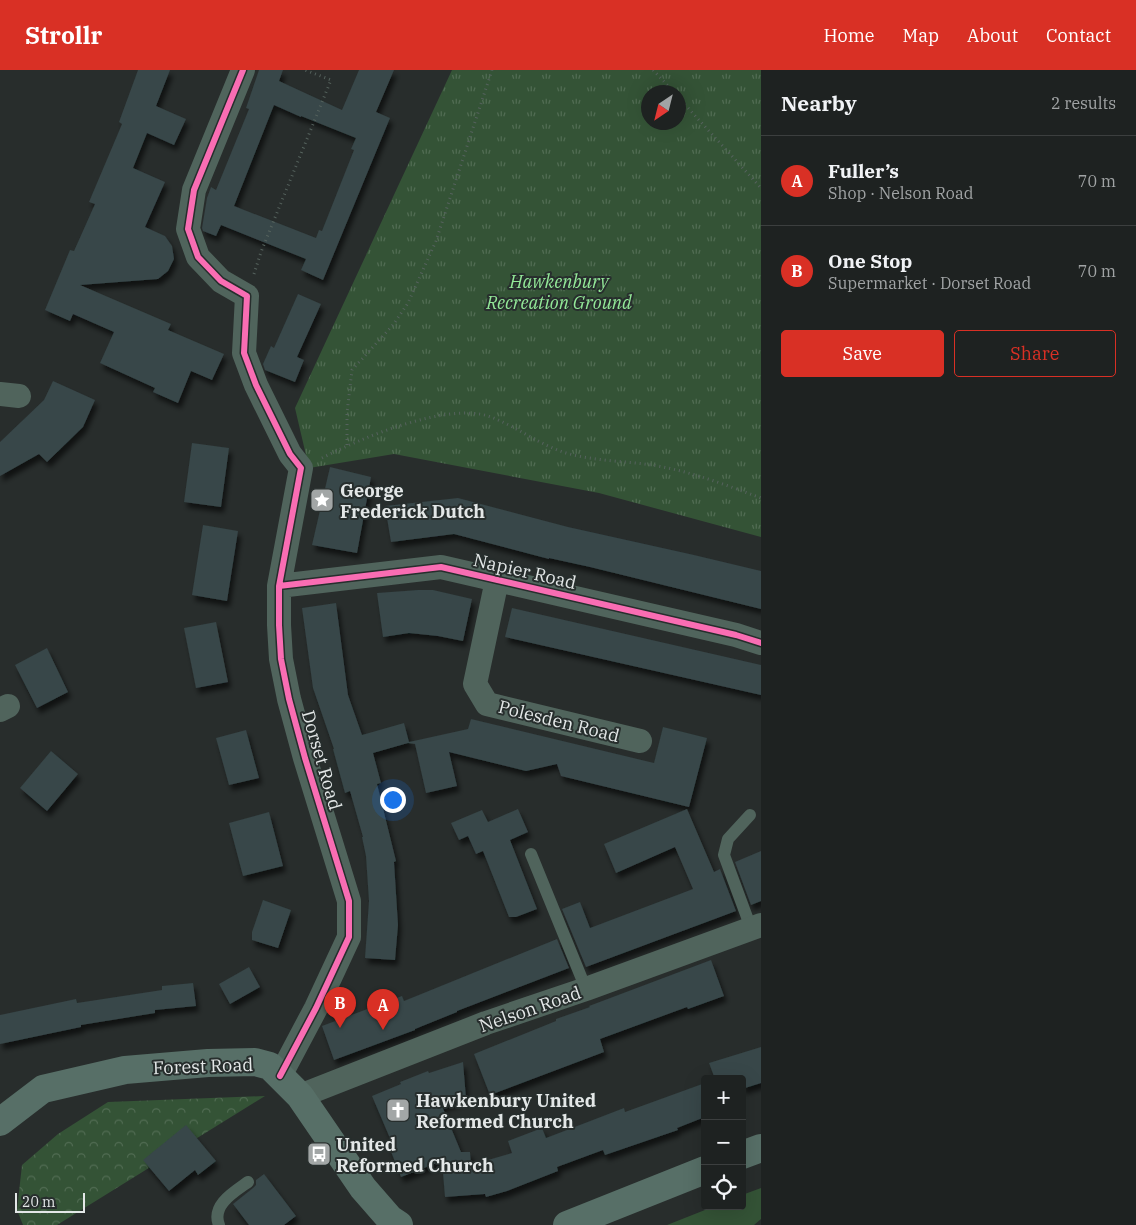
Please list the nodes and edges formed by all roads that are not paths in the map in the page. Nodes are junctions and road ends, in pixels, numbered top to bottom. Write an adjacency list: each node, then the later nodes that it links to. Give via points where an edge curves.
1 (244, 70): 3 (street, Dorset Road, via 194,190 188,229 198,257 221,281 246,296 244,353 284,442 301,468)
2 (498, 580): 3 (street, Napier Road, via 441,568); 4 (street, Napier Road); 5 (street, Polesden Road, via 475,684 487,704)
3 (279, 586): 10 (street, Dorset Road, via 281,659 289,699 349,901 348,937)
4 (761, 643)
5 (640, 741)
6 (750, 816): 8 (lane, via 728,839 724,855)
7 (531, 854): 9 (lane)
8 (756, 926): 9 (street, Nelson Road)
9 (586, 989): 11 (street, Nelson Road, via 486,1023)
10 (280, 1076): 11 (street, Forest Road); 12 (street, Forest Road, via 270,1066 255,1062 125,1070 43,1089)
11 (300, 1096): 17 (street, Forest Road)
12 (1, 1120)
13 (761, 1148): 14 (street)
14 (746, 1154)
15 (701, 1172): 19 (street)
16 (248, 1182): 18 (lane, via 220,1206 217,1214)
17 (389, 1223)
18 (219, 1225)
19 (566, 1225)

